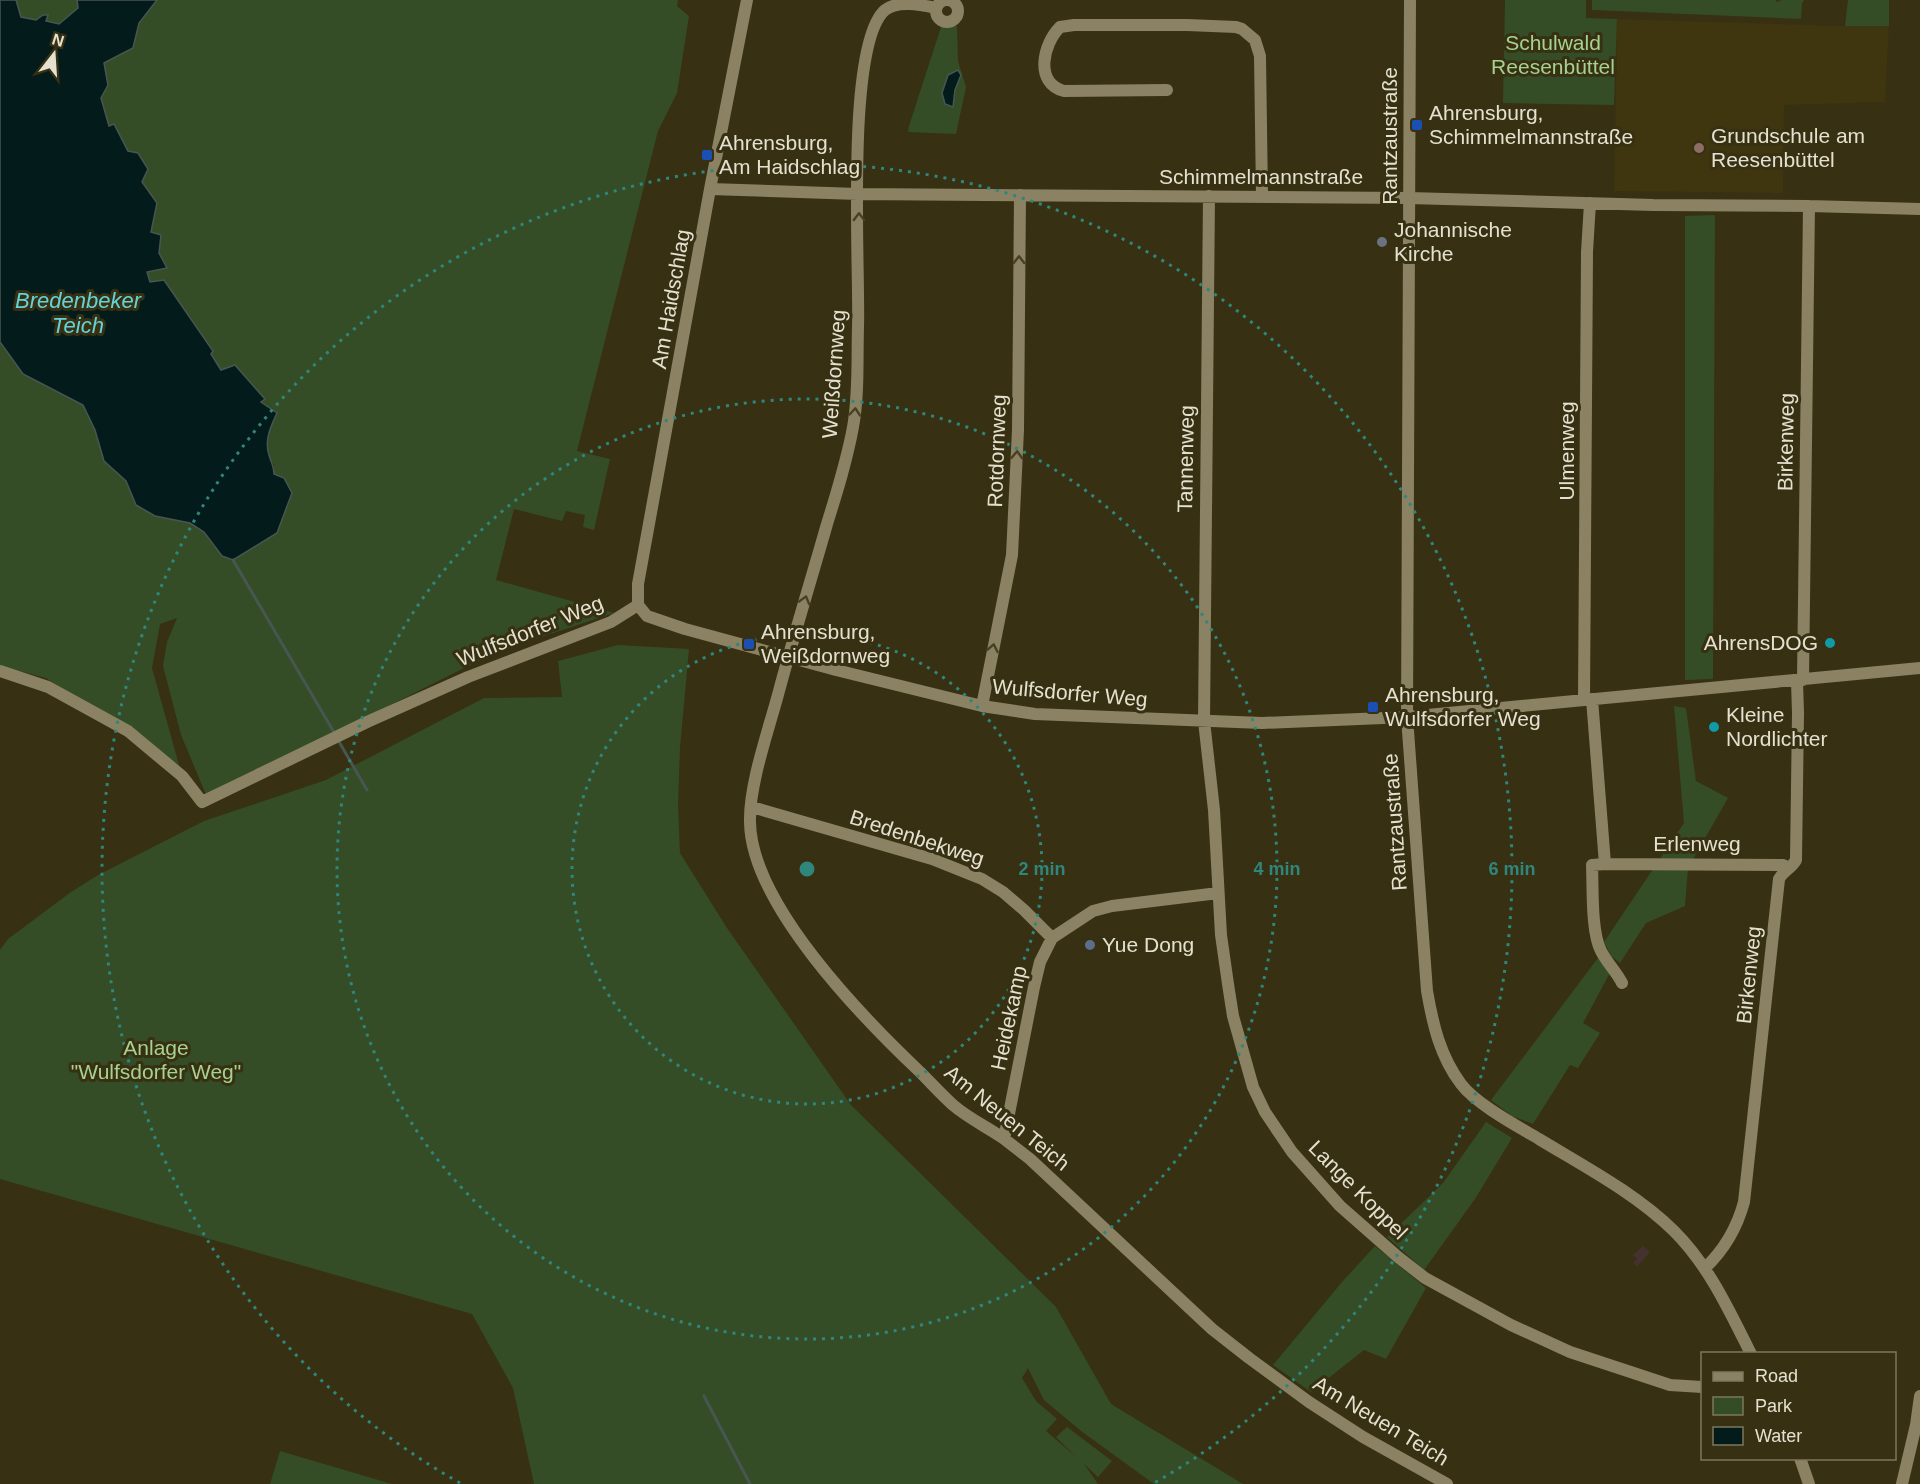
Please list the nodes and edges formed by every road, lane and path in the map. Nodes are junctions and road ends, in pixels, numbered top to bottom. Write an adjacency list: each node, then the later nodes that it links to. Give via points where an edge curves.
1 (747, 0): 5 (street, Am Haidschlag)
2 (1410, 0): 10 (street, Rantzaustraße)
3 (936, 8): 6 (street, Weißdornweg, via 896,4 886,9 876,24 860,93)
4 (1167, 90): 9 (street, via 1056,89 1044,68 1049,40 1060,27 1074,25 1242,28 1255,40 1260,56)
5 (710, 189): 6 (street, Schimmelmannstraße); 14 (street, Am Haidschlag, via 638,584)
6 (858, 194): 7 (street, Schimmelmannstraße); 15 (street, Weißdornweg, one-way to 6, via 854,425)
7 (1020, 195): 8 (street, Schimmelmannstraße); 20 (street, Rotdornweg, one-way to 7, via 1012,555 1018,430)
8 (1209, 196): 9 (street, Schimmelmannstraße); 22 (street, Tannenweg)
9 (1262, 197): 10 (street, Schimmelmannstraße)
10 (1409, 198): 11 (street, Schimmelmannstraße); 21 (street, Rantzaustraße)
11 (1590, 203): 12 (street, Schimmelmannstraße); 19 (street, Ulmenweg)
12 (1809, 206): 13 (street, Schimmelmannstraße); 18 (street, Birkenweg)
13 (1920, 209)
14 (638, 605): 15 (street, Wulfsdorfer Weg, via 657,621); 17 (street, Wulfsdorfer Weg, via 611,622 387,713 202,802 182,776 128,731 48,687)
15 (789, 656): 20 (street, Wulfsdorfer Weg); 23 (street, Am Neuen Teich, via 753,789)
16 (1920, 668): 18 (street, Wulfsdorfer Weg)
17 (0, 671)
18 (1800, 680): 19 (street, Wulfsdorfer Weg); 25 (street, Birkenweg, via 1796,860)
19 (1588, 700): 21 (street, Wulfsdorfer Weg); 24 (street, Ulmenweg)
20 (982, 706): 22 (street, Wulfsdorfer Weg, via 1035,714)
21 (1407, 717): 22 (street, Wulfsdorfer Weg, via 1262,723); 30 (street, Rantzaustraße, via 1427,991 1434,1028 1447,1062 1463,1087 1488,1107 1650,1211)
22 (1204, 721): 26 (street, Lange Koppel)
23 (752, 807): 27 (street, Bredenbekweg, via 932,859 982,879 1003,892); 29 (street, Am Neuen Teich, via 754,849 764,877 794,929 838,988 955,1106)
24 (1605, 864): 25 (street, Erlenweg, via 1771,864); 28 (street, via 1592,865 1595,932 1600,951)
25 (1788, 868): 30 (street, Birkenweg, via 1779,879 1744,1202 1732,1235)
26 (1218, 892): 27 (street, via 1093,911); 32 (street, Lange Koppel, via 1233,1016 1253,1087 1292,1152 1340,1206 1425,1278 1511,1325 1570,1352 1631,1373 1670,1385)
27 (1052, 938): 29 (street, Heidekamp, via 1034,987)
28 (1622, 983)
29 (1004, 1139): 35 (street, Am Neuen Teich, via 1212,1329 1249,1358 1363,1437)
30 (1705, 1268): 31 (street, Rantzaustraße)
31 (1750, 1352)
32 (1701, 1387)
33 (1920, 1396): 37 (street)
34 (1801, 1460): 36 (street)
35 (1447, 1484)
36 (1809, 1484)
37 (1902, 1484)

